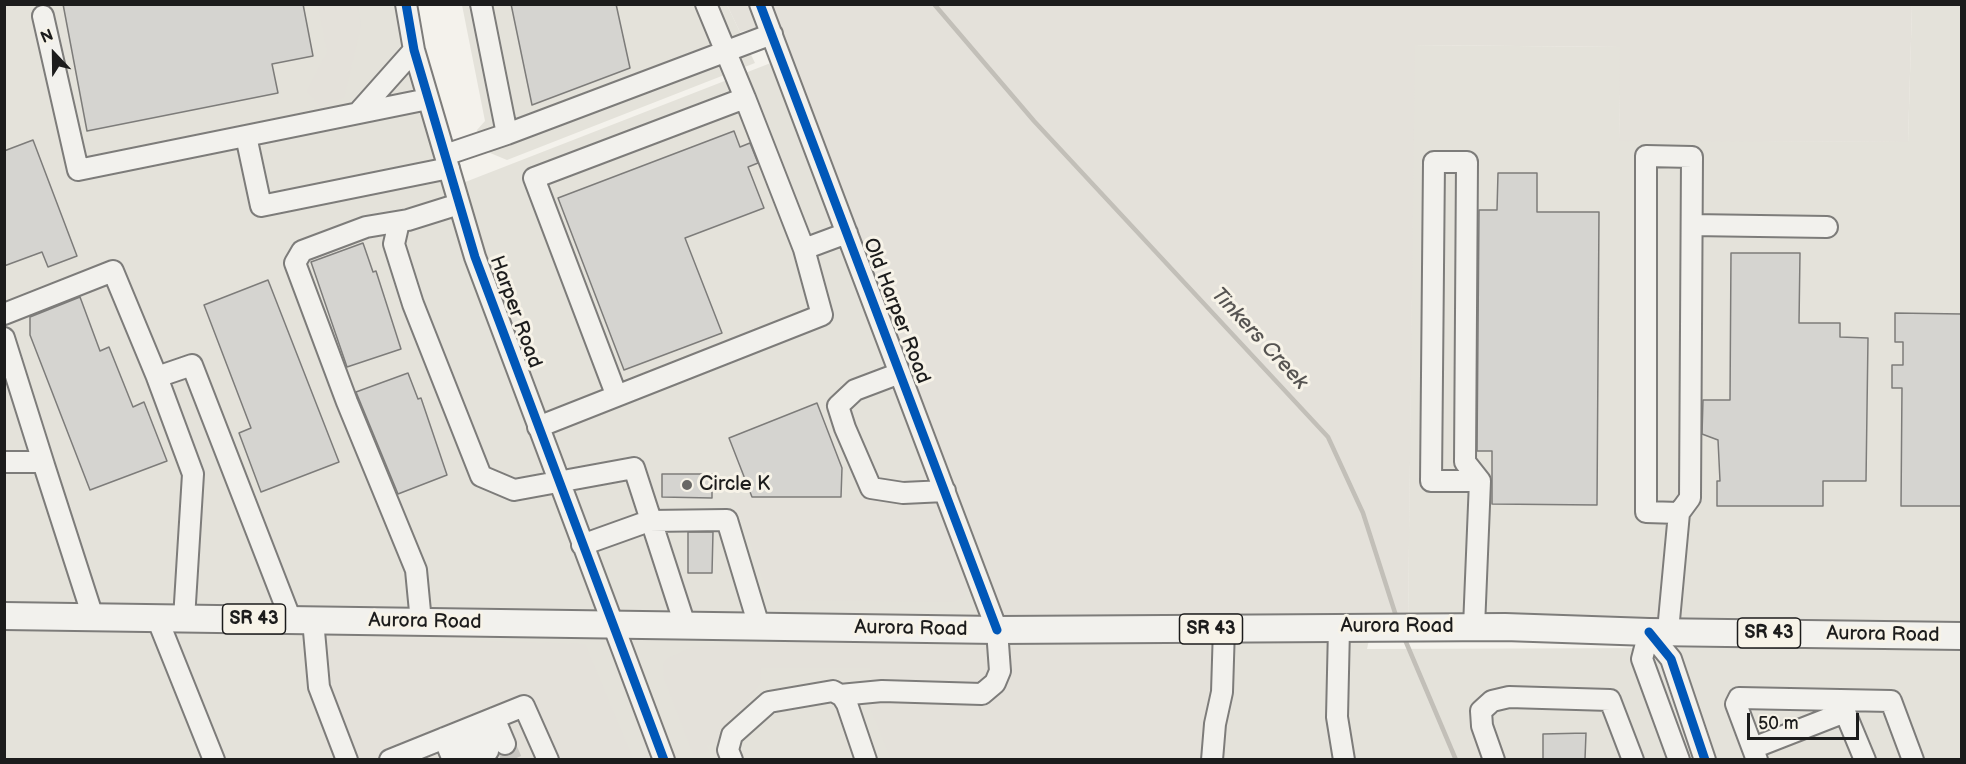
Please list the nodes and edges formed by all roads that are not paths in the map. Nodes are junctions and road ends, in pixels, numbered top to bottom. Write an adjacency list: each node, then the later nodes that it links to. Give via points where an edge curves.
1 (406, 4): 7 (street, Harper Road)
2 (481, 4): 12 (street)
3 (706, 4): 8 (street)
4 (760, 4): 6 (street, Old Harper Road)
5 (42, 16): 13 (street, via 78,170)
6 (772, 34): 8 (street); 19 (street, Old Harper Road)
7 (414, 50): 10 (street, Harper Road); 11 (street)
8 (725, 51): 9 (street); 12 (street)
9 (745, 98): 20 (street); 25 (street, via 534,178)
10 (428, 99): 11 (street); 14 (street, Harper Road)
11 (358, 113): 13 (street)
12 (507, 134): 14 (street)
13 (246, 136): 14 (street, via 261,206)
14 (447, 162): 15 (street, Harper Road)
15 (459, 204): 16 (street); 26 (street, Harper Road)
16 (399, 222): 29 (street, via 394,244 413,304 481,476 514,490); 40 (street, via 366,227 302,251 295,263 346,402 416,570)
17 (1692, 225): 18 (street); 32 (street, via 1690,498); 32 (street, via 1692,157 1646,156 1646,512)
18 (1827, 227)
19 (847, 233): 20 (street); 23 (street, Old Harper Road)
20 (804, 249): 25 (street, via 822,315)
21 (4, 314): 24 (street, via 113,271)
22 (4, 338): 28 (street)
23 (900, 373): 31 (street, Old Harper Road); 31 (street, via 855,390 838,406 845,428 871,488 903,493)
24 (157, 377): 38 (street, via 193,474); 39 (street, via 192,365)
25 (616, 394): 26 (street)
26 (538, 427): 29 (street, Harper Road)
27 (4, 462): 28 (street)
28 (44, 465): 36 (street)
29 (558, 481): 33 (street, via 634,468); 34 (street, Harper Road)
30 (1480, 481): 30 (street, via 1431,481 1434,162 1467,162 1465,462); 44 (street)
31 (945, 492): 47 (street, Old Harper Road)
32 (1679, 513): 48 (street)
33 (650, 521): 34 (street); 42 (street); 43 (street, via 727,520)
34 (582, 545): 41 (street, Harper Road)
35 (4, 616): 36 (main road, Aurora Road / SR 43)
36 (93, 617): 37 (main road, Aurora Road / SR 43)
37 (157, 618): 38 (main road, Aurora Road / SR 43); 56 (street)
38 (184, 619): 39 (main road, Aurora Road / SR 43)
39 (302, 620): 40 (main road, Aurora Road / SR 43); 57 (street, via 319,687)
40 (421, 622): 41 (main road, Aurora Road / SR 43)
41 (612, 624): 42 (main road, Aurora Road / SR 43); 59 (street, Harper Road)
42 (684, 625): 43 (main road, Aurora Road / SR 43)
43 (759, 626): 47 (main road, Aurora Road / SR 43)
44 (1474, 627): 46 (main road, Aurora Road / SR 43); 48 (main road, Aurora Road / SR 43)
45 (1224, 628): 46 (main road, Aurora Road / SR 43); 47 (main road, Aurora Road / SR 43); 62 (street, via 1222,692)
46 (1339, 628): 63 (street, via 1337,717)
47 (997, 630): 50 (street, Old Harper Road, via 1000,671 995,683 982,694 882,691)
48 (1659, 632): 49 (main road, Aurora Road / SR 43); 66 (street, via 1642,659); 67 (street)
49 (1962, 636)
50 (840, 695): 60 (street, via 833,691 769,702 732,735 728,750); 61 (street, via 847,704)
51 (1843, 705): 54 (street); 54 (street, via 1739,698 1736,704); 68 (street); 69 (street, via 1891,701)
52 (456, 736): 53 (street); 53 (street); 55 (street); 58 (street, via 524,706)
53 (480, 753)
54 (1755, 754)
55 (398, 758)
56 (214, 759)
57 (347, 759)
58 (548, 759)
59 (664, 759)
60 (732, 759)
61 (866, 759)
62 (1212, 759)
63 (1344, 759)
64 (1494, 759): 65 (street, via 1481,711 1492,701 1509,697 1610,700)
65 (1633, 759)
66 (1679, 759)
67 (1705, 759)
68 (1865, 759)
69 (1913, 759)

